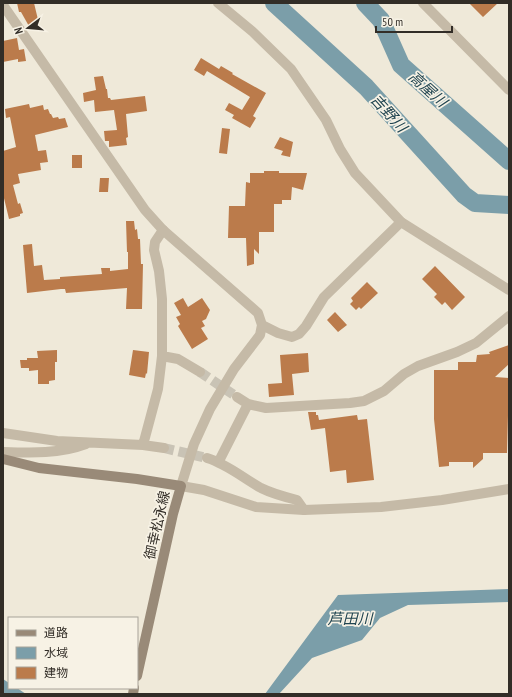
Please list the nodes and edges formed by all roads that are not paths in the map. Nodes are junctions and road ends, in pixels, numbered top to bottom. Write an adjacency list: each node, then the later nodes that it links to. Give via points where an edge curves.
1 (218, 3): 5 (street, via 291,69 326,120 354,173)
2 (423, 3): 4 (street)
3 (3, 5): 6 (street, via 123,180)
4 (509, 90)
5 (401, 222): 7 (street); 9 (street, via 324,297 299,334 292,337)
6 (163, 230): 9 (street, via 258,314); 10 (street, via 155,242 154,250 162,299)
7 (509, 290)
8 (509, 316): 13 (street, via 476,343 418,366 384,391 364,401 266,408)
9 (262, 325): 22 (street, via 260,335 234,369 210,409 194,444)
10 (162, 356): 11 (street, via 178,359); 16 (street, via 158,388)
11 (200, 372)
12 (237, 397): 13 (street)
13 (248, 404): 21 (street)
14 (3, 433): 15 (street, via 56,441)
15 (92, 442): 16 (street); 18 (street, via 70,450 37,454)
16 (143, 445): 17 (street)
17 (164, 448)
18 (3, 452)
19 (207, 458): 21 (street)
20 (3, 459): 22 (main road, 御幸松永線, via 39,468)
21 (219, 461): 24 (street, via 262,488 297,500)
22 (181, 486): 24 (street, via 204,490 256,507); 25 (main road, 御幸松永線)
23 (509, 489): 24 (street, via 380,507)
24 (304, 510)
25 (138, 672)

